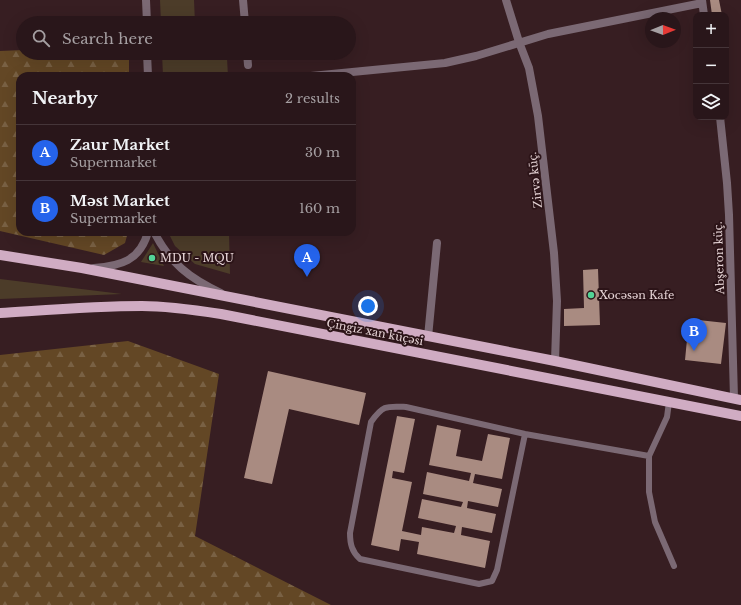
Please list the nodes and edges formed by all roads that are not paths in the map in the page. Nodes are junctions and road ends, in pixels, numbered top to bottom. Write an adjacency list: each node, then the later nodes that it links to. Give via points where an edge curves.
1 (146, 0): 6 (street)
2 (243, 0): 7 (street)
3 (506, 0): 8 (street, Zirvə küç.)
4 (702, 2): 5 (street); 8 (street)
5 (704, 12)
6 (146, 16)
7 (244, 16)
8 (519, 42): 13 (street, via 476,56 445,62); 25 (street, Zirvə küç., via 535,91 554,254 557,302)
9 (147, 60): 12 (street)
10 (248, 60): 11 (street)
11 (248, 65)
12 (148, 72)
13 (349, 72)
14 (720, 120): 26 (street, Abşeron küç., via 727,183)
15 (147, 236): 21 (street, via 136,255 121,264)
16 (156, 236): 22 (street, via 165,252 189,275)
17 (437, 243): 24 (street)
18 (0, 255): 20 (main road)
19 (0, 259): 20 (main road)
20 (24, 259): 21 (main road, Çingiz xan küçəsi)
21 (82, 268): 22 (main road, Çingiz xan küçəsi)
22 (234, 299): 24 (main road, Çingiz xan küçəsi)
23 (0, 313): 27 (main road, Çingiz xan küçəsi, via 95,306 187,309)
24 (428, 337): 25 (main road, Çingiz xan küçəsi)
25 (555, 361): 26 (main road, Çingiz xan küçəsi)
26 (738, 399)
27 (669, 402): 28 (main road, Çingiz xan küçəsi); 30 (lane, via 667,417)
28 (741, 416)
29 (524, 434): 29 (lane, via 497,570 492,581 479,584 464,581 360,559 354,553 350,534 371,422 378,412 388,406 406,407); 30 (lane)
30 (649, 456): 31 (lane, via 649,492 655,522)
31 (674, 566)

